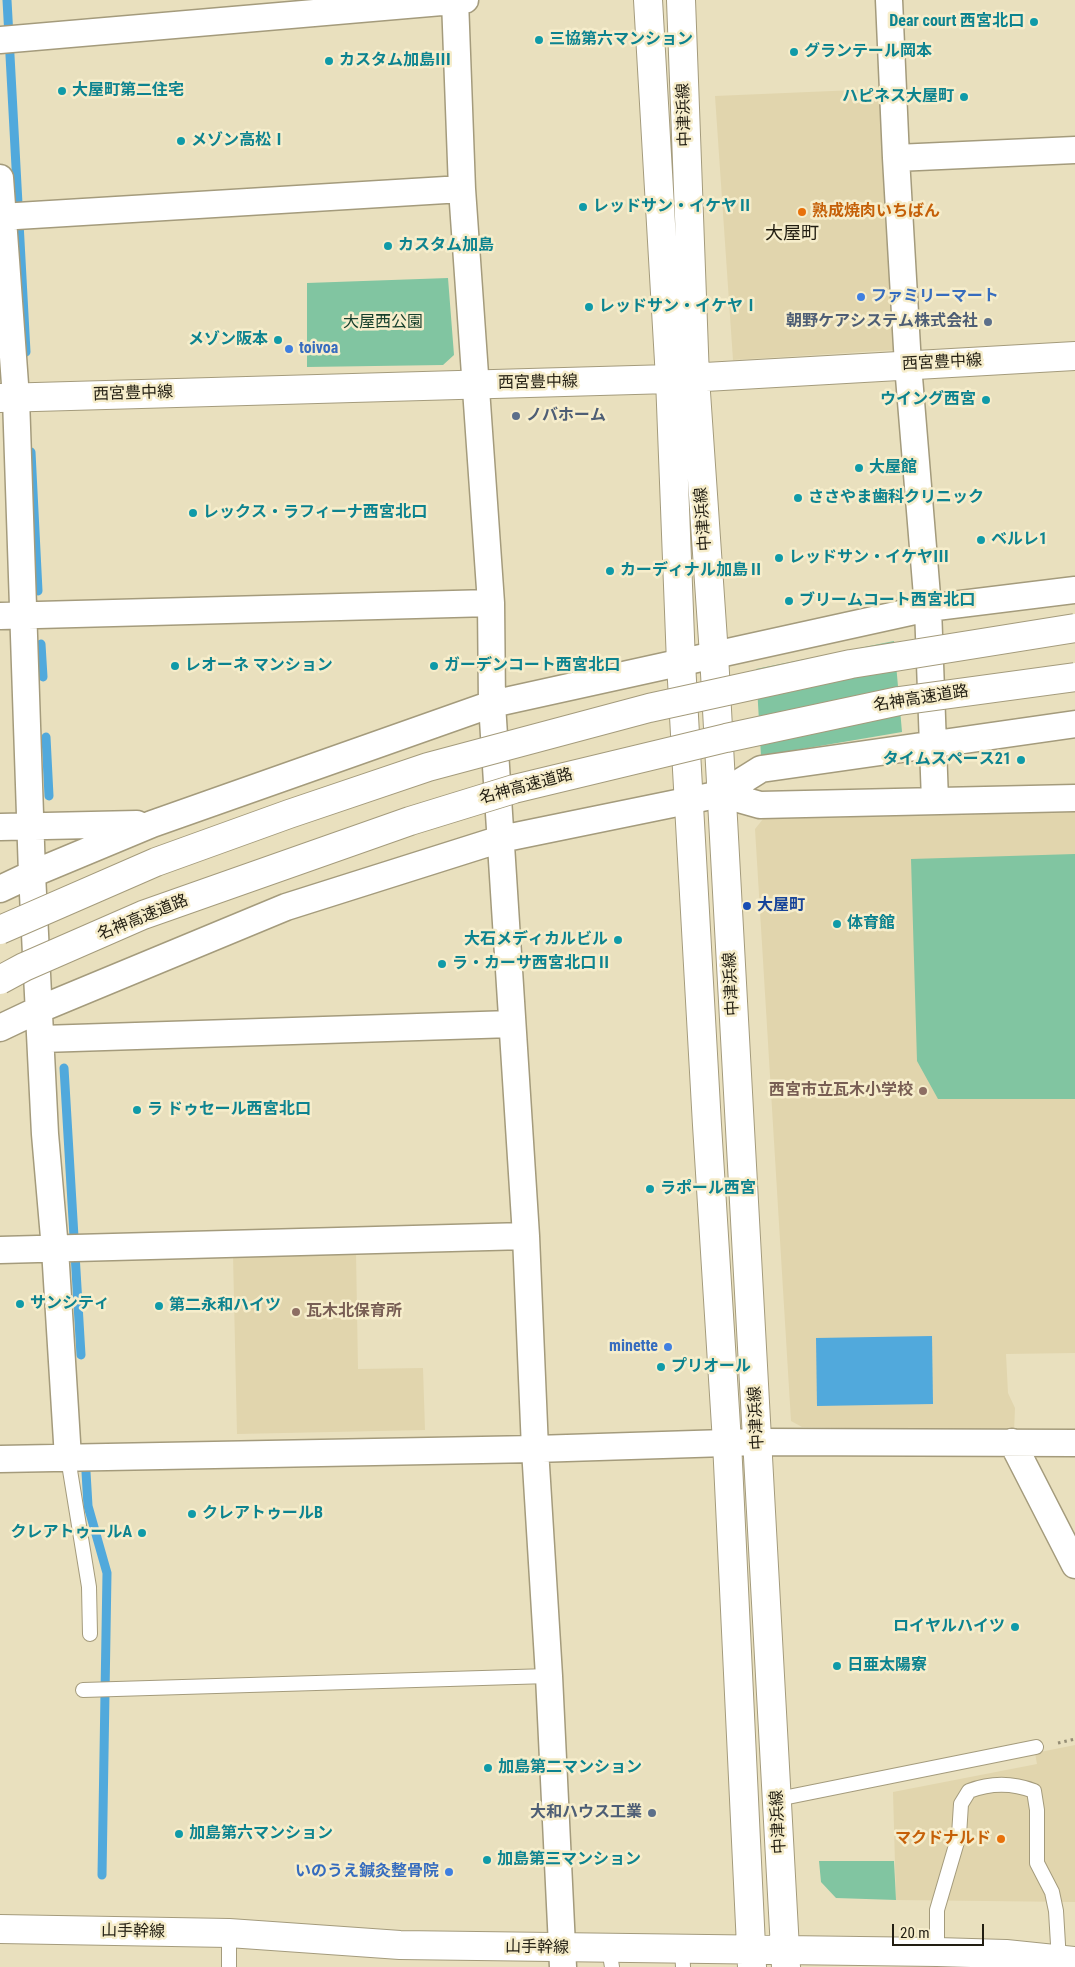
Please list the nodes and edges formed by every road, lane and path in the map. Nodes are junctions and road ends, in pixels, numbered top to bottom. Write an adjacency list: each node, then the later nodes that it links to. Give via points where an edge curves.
1 (458, 0): 5 (street); 9 (street)
2 (648, 0): 13 (main road, 中津浜線)
3 (681, 0): 13 (main road, 中津浜線)
4 (889, 0): 7 (street)
5 (9, 39)
6 (1075, 150): 7 (street)
7 (896, 158): 12 (street)
8 (0, 178): 10 (street)
9 (462, 189): 10 (street); 14 (street)
10 (11, 216): 15 (street)
11 (1075, 356): 12 (main road, 西宮豊中線)
12 (908, 365): 13 (main road, 西宮豊中線); 18 (street)
13 (682, 378): 14 (main road, 西宮豊中線); 21 (main road, 中津浜線); 22 (main road, 中津浜線)
14 (476, 384): 15 (main road, 西宮豊中線); 17 (street)
15 (8, 398): 19 (street)
16 (1075, 590): 18 (street)
17 (491, 603): 19 (street); 24 (street)
18 (928, 608): 21 (street); 26 (street)
19 (11, 616): 32 (street)
20 (1075, 628): 37 (main road, bridge, via 851,664 649,708 428,767 156,862)
21 (714, 655): 22 (street); 27 (main road, 中津浜線)
22 (681, 663): 24 (street); 30 (main road, 中津浜線)
23 (1075, 677): 38 (main road, 名神高速道路, bridge, via 899,701 514,789 410,821 143,915)
24 (492, 704): 31 (street); 34 (street)
25 (1075, 724): 26 (street)
26 (933, 743): 27 (street, via 762,769); 29 (street)
27 (721, 794): 29 (street, via 760,805); 30 (street); 47 (main road, 中津浜線)
28 (1075, 798): 29 (street)
29 (935, 800)
30 (689, 802): 34 (street); 46 (main road, 中津浜線)
31 (152, 824): 32 (street); 35 (street)
32 (30, 826): 33 (street); 35 (street)
33 (0, 827)
34 (501, 839): 39 (street, via 286,907); 40 (street)
35 (32, 874): 36 (street); 39 (street)
36 (0, 889)
37 (0, 930)
38 (0, 980)
39 (40, 1009): 41 (street); 42 (street)
40 (512, 1024): 42 (street); 43 (street)
41 (0, 1028)
42 (42, 1038): 44 (street, via 46,1134)
43 (526, 1236): 44 (street); 50 (street)
44 (68, 1249): 45 (street); 51 (street)
45 (0, 1250)
46 (727, 1442): 47 (street); 50 (street); 65 (main road, 中津浜線)
47 (758, 1442): 48 (street); 58 (main road, 中津浜線)
48 (1012, 1442): 49 (street); 53 (street)
49 (1075, 1443)
50 (535, 1449): 51 (street); 55 (street)
51 (68, 1458): 52 (street); 54 (lane, via 89,1587)
52 (0, 1459)
53 (1075, 1565)
54 (90, 1634)
55 (549, 1676): 56 (lane); 62 (street)
56 (83, 1690)
57 (1036, 1747): 58 (lane)
58 (778, 1799): 66 (main road, 中津浜線)
59 (0, 1929): 60 (main road, 山手幹線)
60 (229, 1933): 62 (main road, 山手幹線); 69 (lane)
61 (937, 1952): 66 (main road, 山手幹線); 67 (main road, 山手幹線); 68 (lane, via 938,1910 959,1835 961,1804 968,1791 984,1785 1020,1785 1034,1791 1037,1863 1052,1892)
62 (563, 1958): 63 (main road, 山手幹線)
63 (611, 1958): 64 (main road, 山手幹線)
64 (683, 1958): 65 (main road, 山手幹線)
65 (752, 1958): 66 (main road, 山手幹線)
66 (786, 1958)
67 (1006, 1961): 68 (main road, 山手幹線)
68 (1067, 1961)
69 (229, 1967)

